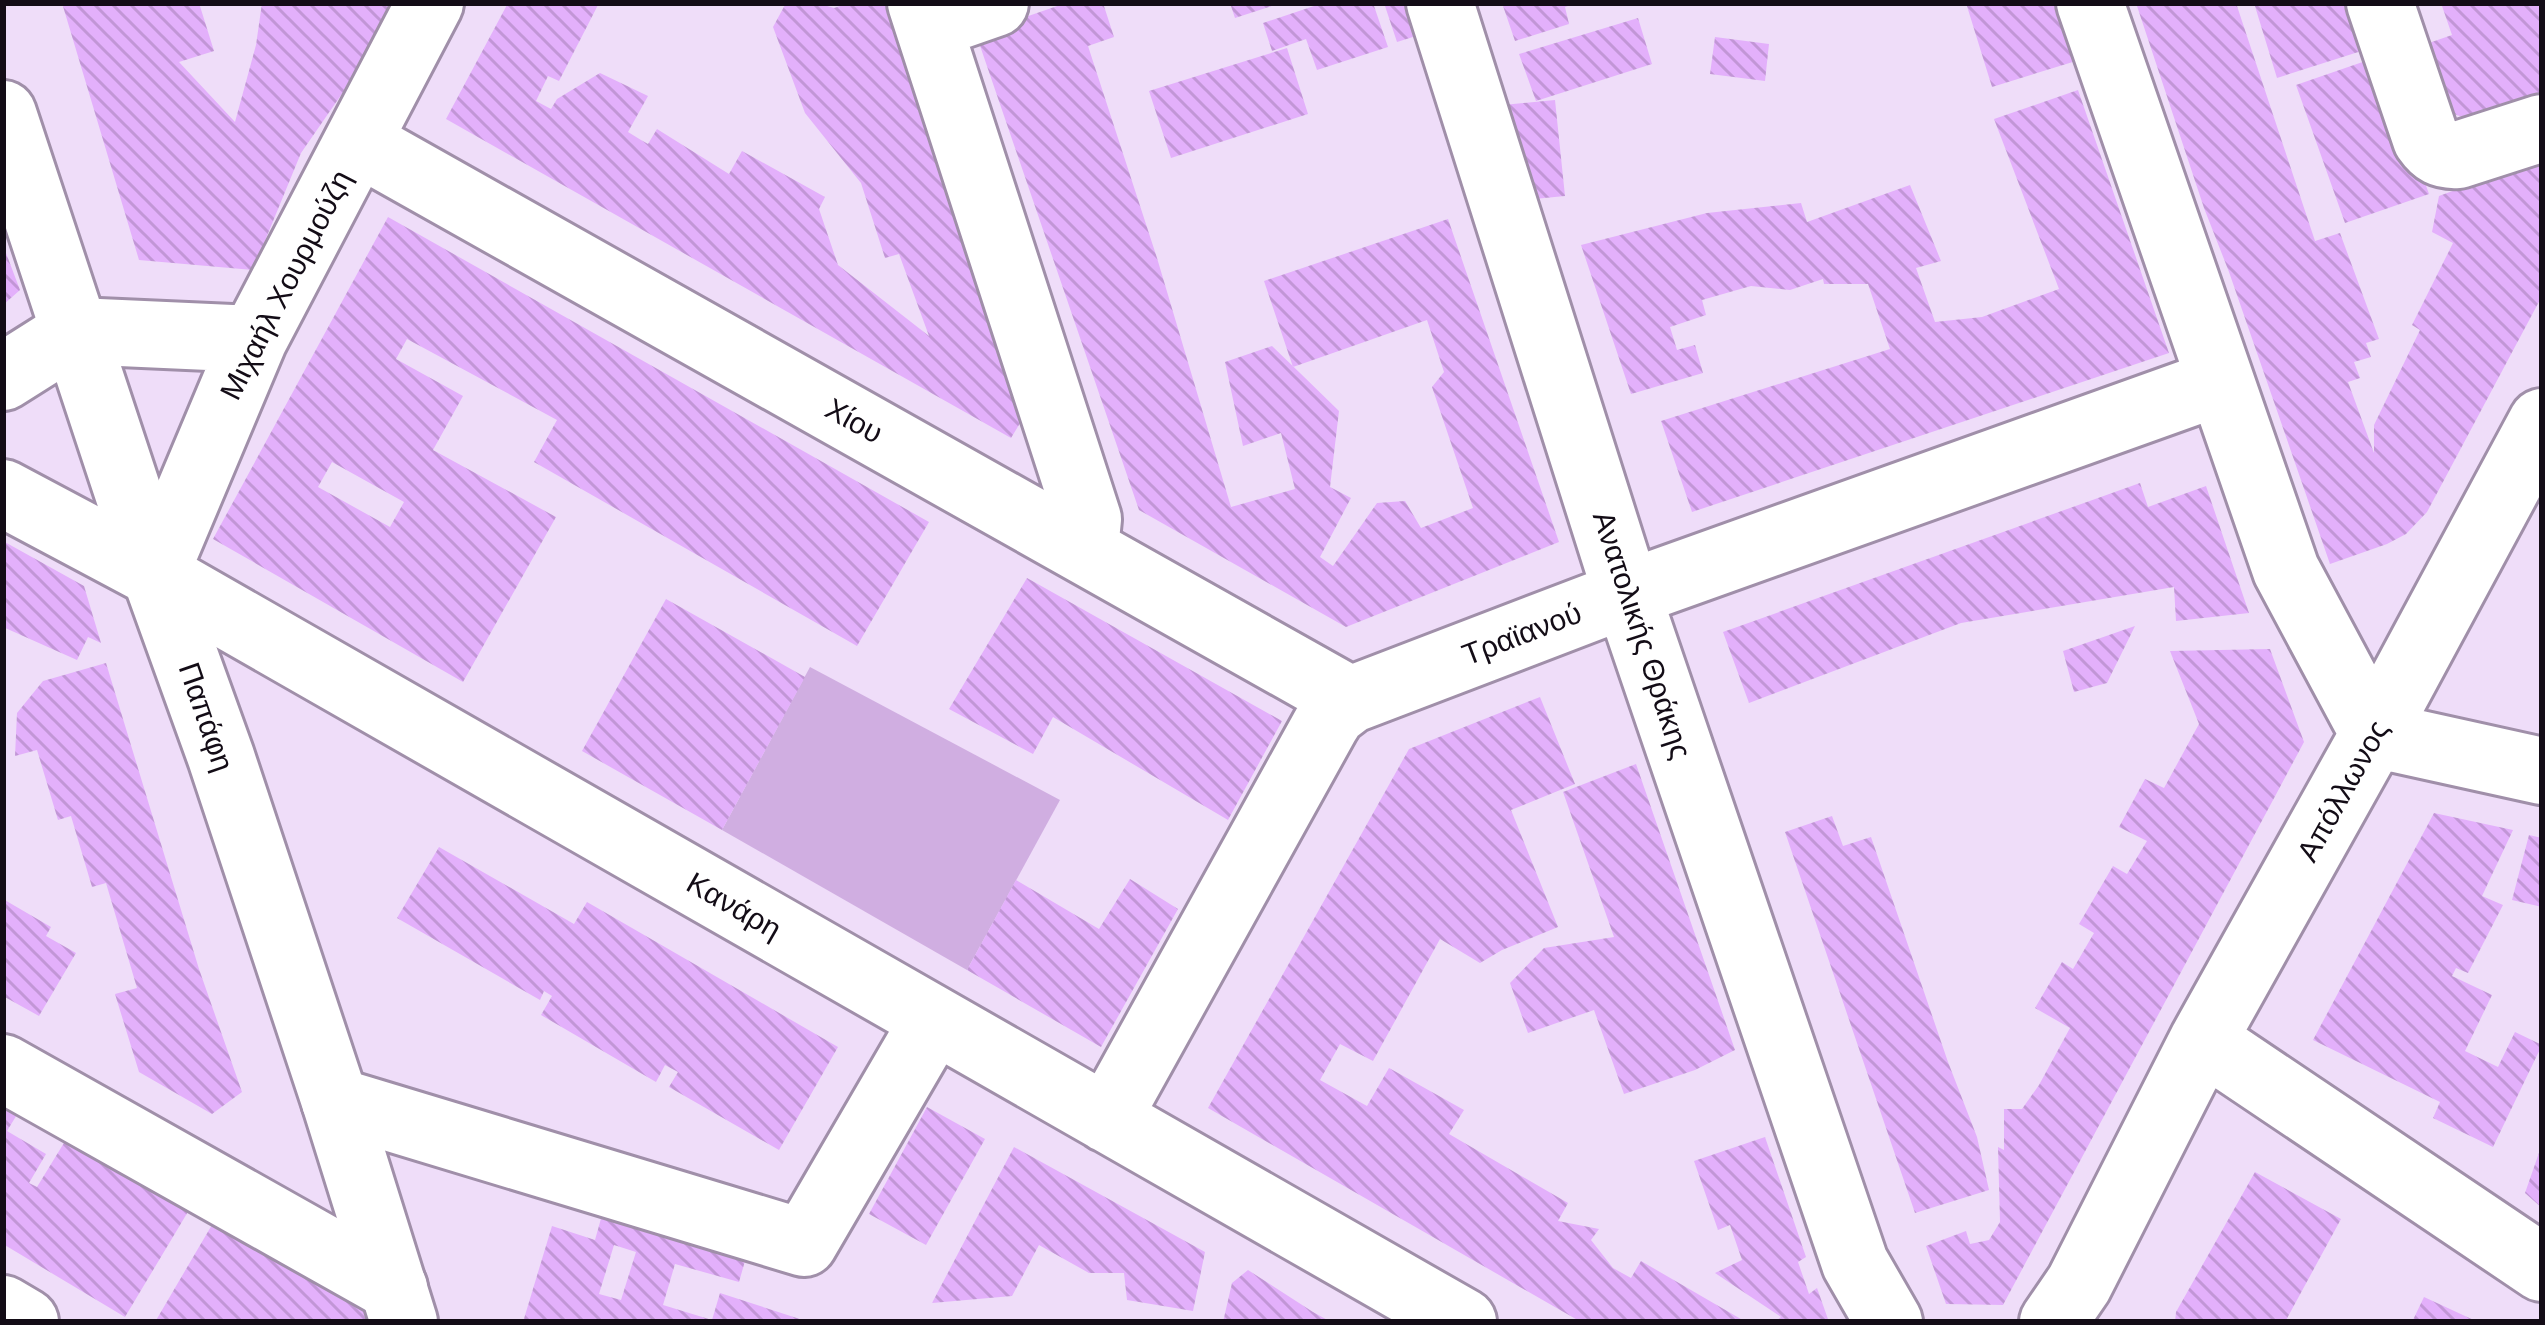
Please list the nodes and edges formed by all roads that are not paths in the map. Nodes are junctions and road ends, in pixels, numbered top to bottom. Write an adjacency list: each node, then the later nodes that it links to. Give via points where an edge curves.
1 (430, 3): 9 (street, Μιχαήλ Χουρμούζη)
2 (995, 3): 6 (street)
3 (1439, 3): 18 (street, Ανατολικής Θράκης)
4 (2090, 3): 13 (street)
5 (2380, 3): 8 (street, via 2433,149 2458,155)
6 (925, 14): 16 (street, via 1088,519)
7 (3, 114): 10 (street, Παπάφη)
8 (2542, 128)
9 (358, 142): 11 (street, Μιχαήλ Χουρμούζη); 16 (street, Χίου)
10 (76, 331): 11 (street); 12 (street); 17 (street, Παπάφη)
11 (254, 339): 17 (street, Μιχαήλ Χουρμούζη)
12 (3, 376)
13 (2220, 382): 18 (street, Τραϊανού); 20 (street, via 2289,577)
14 (2542, 422): 20 (street, Απόλλωνος)
15 (3, 493): 17 (street, Κανάρη)
16 (1080, 548): 19 (street, Χίου)
17 (155, 574): 22 (street, Κανάρη); 25 (street, Παπάφη)
18 (1627, 594): 19 (street, Τραϊανού); 29 (street, Ανατολικής Θράκης)
19 (1350, 700): 26 (street, via 1326,724)
20 (2374, 734): 21 (street); 23 (street, Απόλλωνος)
21 (2542, 771)
22 (934, 1020): 25 (street, via 804,1243); 26 (street, Κανάρη)
23 (2203, 1040): 27 (street, Απόλλωνος); 28 (street)
24 (3, 1068): 30 (street)
25 (335, 1101): 30 (street, Παπάφη)
26 (1107, 1118): 33 (street, Κανάρη)
27 (2143, 1160): 35 (street, Απόλλωνος); 36 (street, Απόλλωνος)
28 (2542, 1268)
29 (1858, 1293): 34 (street, Ανατολικής Θράκης)
30 (399, 1305)
31 (3, 1309): 32 (street)
32 (26, 1322)
33 (1463, 1322)
34 (1889, 1322)
35 (2053, 1322)
36 (2098, 1322)

